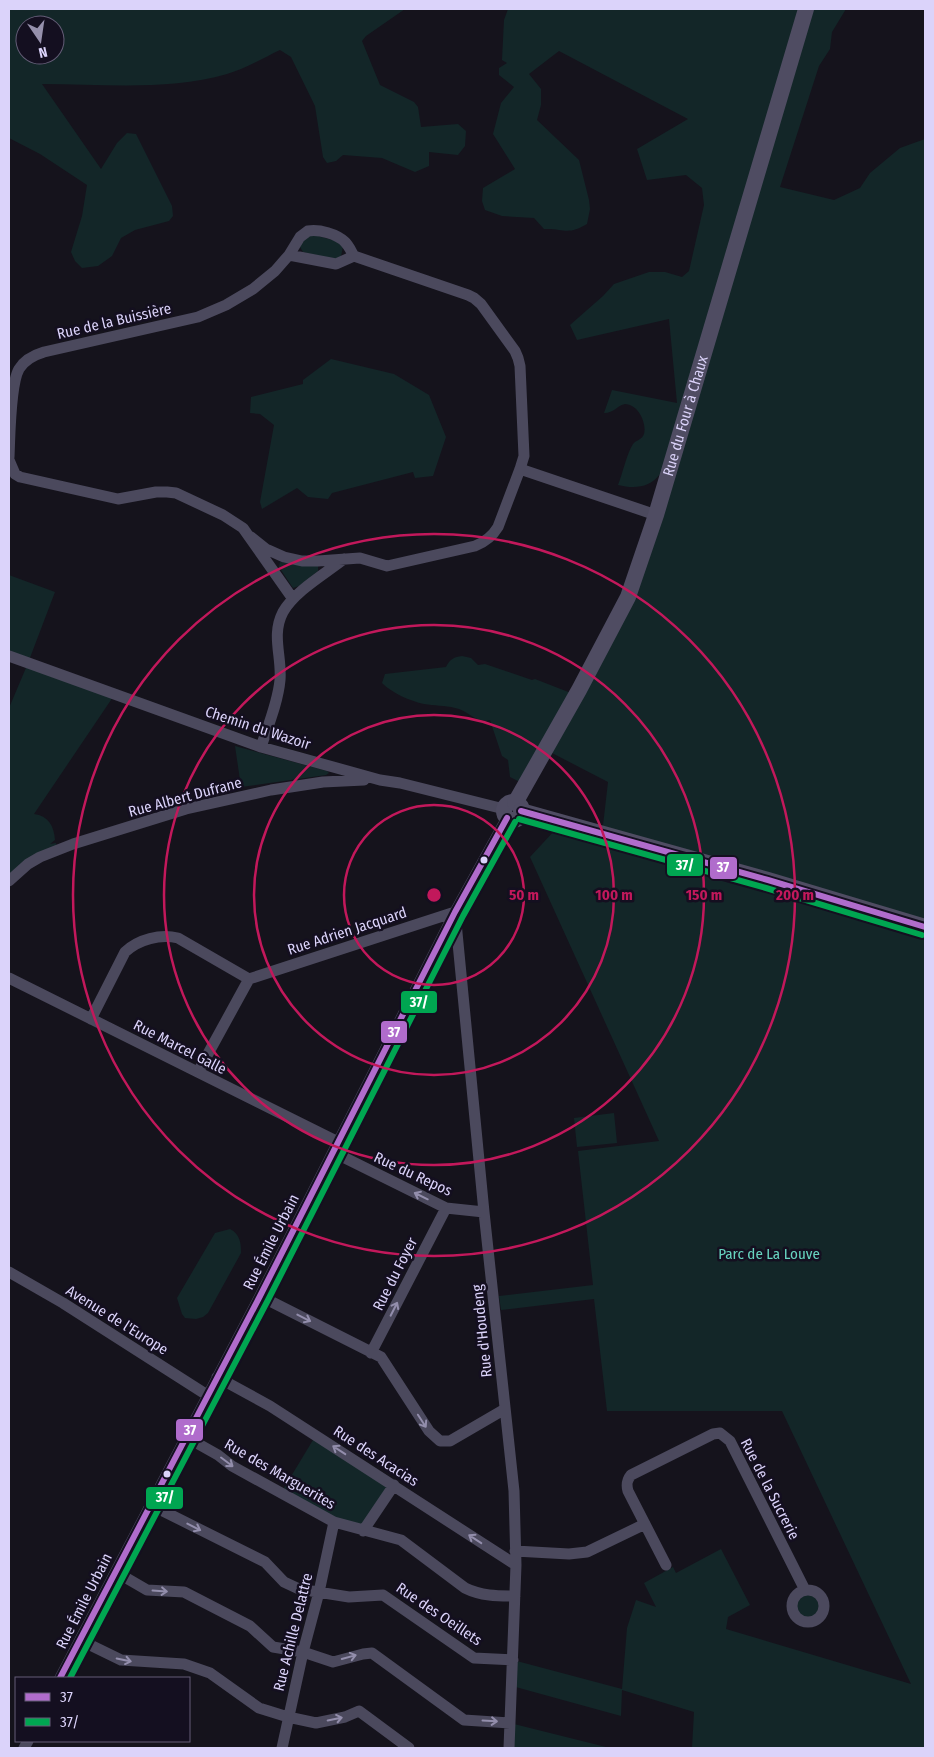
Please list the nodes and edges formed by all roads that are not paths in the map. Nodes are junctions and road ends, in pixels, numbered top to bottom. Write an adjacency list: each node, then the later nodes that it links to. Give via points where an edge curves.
1 (806, 9): 6 (street, Rue du Four à Chaux)
2 (289, 255): 3 (street, via 336,264); 3 (street, Rue de la Buissière, via 303,234 314,230 342,239); 4 (street, Rue de la Buissière, via 275,271 242,297 207,314 34,356 25,362 15,379)
3 (354, 256): 5 (street, Rue de la Buissière, via 468,295 481,304 515,351 520,366 524,456)
4 (9, 459): 7 (street, Rue de la Buissière, via 15,474 20,477 110,498 176,493 223,515 243,528)
5 (520, 469): 6 (street); 8 (street, Rue de la Buissière, via 498,528 482,543 387,566 360,558)
6 (656, 515): 13 (street, Rue du Four à Chaux, via 628,598)
7 (250, 537): 8 (street, Rue de la Buissière, via 284,557 302,561); 9 (street, Rue de la Buissière)
8 (344, 559): 9 (street)
9 (294, 598): 11 (street, via 283,613 277,631 280,679)
10 (9, 656): 11 (street, Chemin du Wazoir)
11 (262, 747): 12 (street, Chemin du Wazoir)
12 (380, 780): 13 (street, Chemin du Wazoir); 14 (street, Rue Albert Dufrane, via 298,786 186,810 40,857)
13 (512, 810): 15 (street, Rue Émile Urbain); 16 (street)
14 (9, 881)
15 (455, 912): 18 (street, Rue Adrien Jacquard); 21 (street, Rue Émile Urbain); 23 (street, Rue d'Houdeng)
16 (925, 927)
17 (9, 978): 19 (street, Rue Marcel Galle)
18 (249, 979): 19 (street, via 178,938 149,939 125,952); 20 (street)
19 (91, 1019): 20 (street, Rue Marcel Galle)
20 (198, 1072): 21 (street, Rue Marcel Galle)
21 (336, 1147): 22 (street, Rue du Repos, one-way to 21); 25 (street, Rue Émile Urbain)
22 (446, 1208): 23 (street, Rue du Repos); 26 (street, Rue du Foyer, one-way to 22)
23 (484, 1212): 29 (street, Rue d'Houdeng)
24 (9, 1272): 28 (street, Avenue de l'Europe, via 63,1302)
25 (260, 1296): 26 (street, one-way to 26); 27 (street, Rue Émile Urbain)
26 (371, 1352): 29 (street, one-way to 29, via 381,1357 428,1431 440,1441 450,1441)
27 (218, 1376): 28 (street, Rue Émile Urbain); 31 (street, Rue des Acacias, one-way to 27)
28 (208, 1395): 30 (street, Rue Émile Urbain)
29 (505, 1409): 36 (street, Rue d'Houdeng, via 514,1491)
30 (186, 1437): 32 (street, Rue Émile Urbain); 33 (street, Rue des Marguerites, one-way to 33)
31 (394, 1485): 35 (street); 38 (street, Rue des Acacias, one-way to 31)
32 (151, 1505): 39 (street, Rue Émile Urbain); 41 (street, Rue des Oeillets, one-way to 41, via 265,1562 284,1582 299,1589)
33 (334, 1522): 35 (street, Rue des Marguerites); 41 (street, Rue Achille Delattre)
34 (645, 1524): 36 (street, via 587,1552); 37 (street, Rue de la Sucrerie); 40 (street, Rue de la Sucrerie, via 628,1491 629,1477 720,1433 730,1442)
35 (363, 1531): 42 (street, Rue des Marguerites, via 401,1540 475,1593)
36 (515, 1551): 38 (street, Rue d'Houdeng)
37 (666, 1565)
38 (516, 1566): 42 (street, Rue d'Houdeng)
39 (116, 1572): 43 (street, Rue Émile Urbain); 44 (street, one-way to 44, via 146,1590 184,1592 250,1626 273,1647)
40 (805, 1590)
41 (319, 1592): 44 (street, Rue Achille Delattre); 45 (street, Rue des Oeillets, via 349,1597 383,1595 474,1658)
42 (515, 1596): 45 (street, Rue d'Houdeng)
43 (80, 1640): 46 (street, Rue Émile Urbain); 47 (street, one-way to 47, via 121,1660 184,1664 210,1673 259,1708)
44 (302, 1652): 47 (street, Rue Achille Delattre); 48 (street, one-way to 48, via 333,1662 372,1653 464,1720)
45 (513, 1660): 48 (street, Rue d'Houdeng)
46 (61, 1677)
47 (288, 1717): 49 (street, Rue Achille Delattre); 50 (street, one-way to 50, via 316,1723 359,1711)
48 (510, 1723): 51 (street, Rue d'Houdeng)
49 (282, 1748)
50 (409, 1748)
51 (509, 1748)

